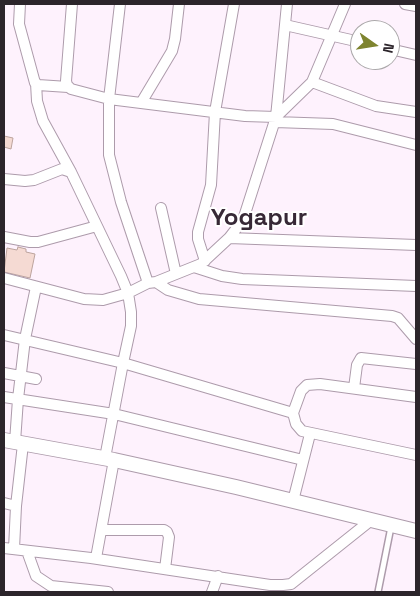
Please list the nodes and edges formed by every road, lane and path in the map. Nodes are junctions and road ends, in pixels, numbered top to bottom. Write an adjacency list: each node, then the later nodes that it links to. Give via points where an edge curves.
1 (20, 4): 14 (street, via 19,24)
2 (72, 4): 15 (street)
3 (120, 4): 16 (street)
4 (179, 4): 17 (street, via 172,51)
5 (234, 4): 18 (street)
6 (287, 4): 8 (street)
7 (345, 4): 9 (street)
8 (285, 24): 9 (street); 20 (street)
9 (331, 35): 10 (street); 13 (street)
10 (350, 40)
11 (400, 51): 12 (street)
12 (416, 55)
13 (312, 82): 19 (street, via 376,106); 20 (street)
14 (36, 83): 15 (street); 22 (street, via 43,121)
15 (68, 87): 16 (street)
16 (108, 99): 17 (street); 33 (street, via 109,155 121,202)
17 (141, 103): 18 (street)
18 (215, 112): 20 (street); 29 (street, via 212,184 198,232)
19 (416, 112)
20 (276, 119): 21 (street, via 333,124); 27 (street, via 243,220)
21 (416, 145)
22 (72, 172): 23 (street, via 62,169 25,182); 25 (street)
23 (4, 179)
24 (161, 208): 31 (street)
25 (97, 226): 26 (street, via 38,242); 36 (street)
26 (4, 237)
27 (229, 238): 28 (street); 29 (street)
28 (416, 245)
29 (205, 261): 30 (street)
30 (194, 267): 31 (street); 34 (street, via 242,279)
31 (176, 274): 33 (street)
32 (4, 278): 35 (street)
33 (152, 283): 36 (street); 39 (street, via 199,299 392,316 398,318)
34 (416, 286)
35 (36, 287): 36 (street, via 84,299 103,300); 38 (street)
36 (128, 292): 40 (street, via 131,326)
37 (4, 335): 38 (street)
38 (25, 339): 40 (street); 43 (street)
39 (416, 339)
40 (123, 363): 49 (street); 50 (street)
41 (416, 364): 45 (street, via 362,358 357,365)
42 (4, 373): 43 (street)
43 (20, 375): 44 (street); 48 (street)
44 (36, 379)
45 (354, 388): 47 (street); 49 (street, via 307,385 301,391)
46 (4, 397): 48 (street)
47 (416, 398)
48 (18, 399): 50 (street); 52 (street)
49 (293, 413): 51 (street, via 299,428)
50 (114, 414): 54 (street); 55 (street)
51 (310, 434): 53 (street); 55 (street)
52 (14, 442): 54 (street); 58 (street)
53 (416, 455)
54 (110, 459): 56 (street); 61 (street)
55 (303, 460): 56 (street)
56 (293, 501): 59 (street)
57 (4, 503): 58 (street)
58 (16, 506): 63 (street)
59 (370, 521): 60 (street); 68 (street)
60 (391, 526): 62 (street); 72 (lane)
61 (102, 530): 65 (street); 66 (street, via 168,532)
62 (416, 531)
63 (9, 549): 64 (street)
64 (27, 551): 65 (street); 69 (street, via 36,576)
65 (96, 558): 66 (street)
66 (165, 569): 67 (street)
67 (218, 576): 68 (street); 71 (street)
68 (290, 588)
69 (51, 589): 70 (street)
70 (108, 592)
71 (212, 592)
72 (378, 592)

